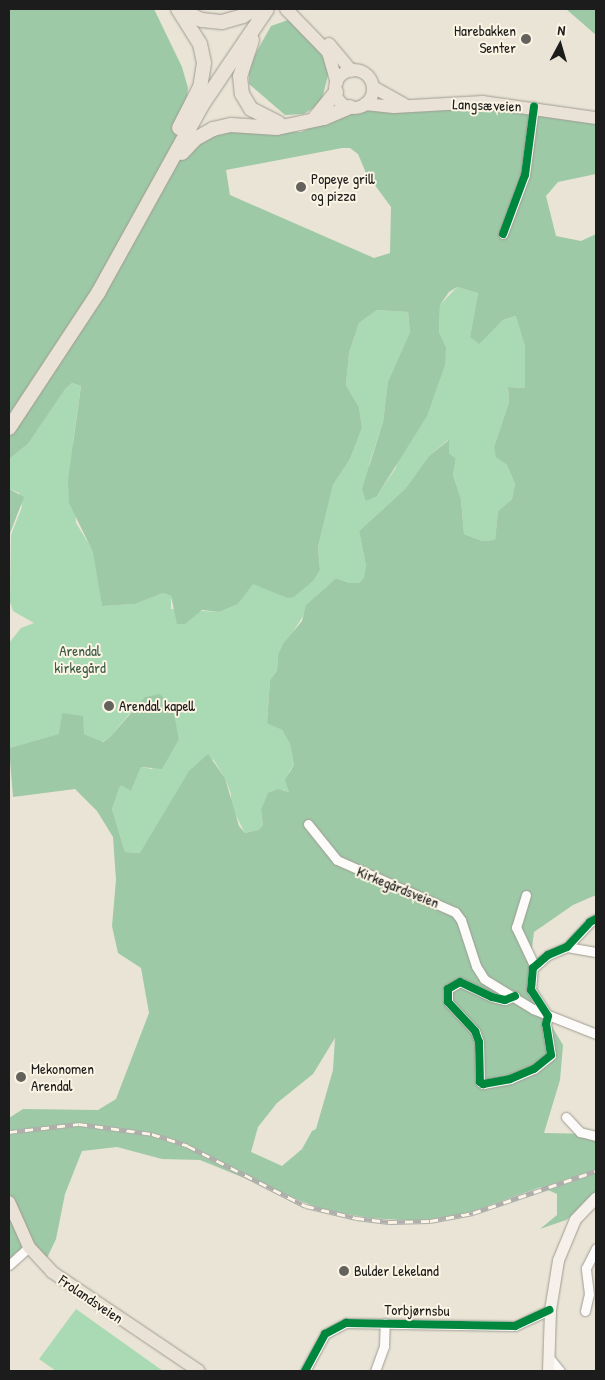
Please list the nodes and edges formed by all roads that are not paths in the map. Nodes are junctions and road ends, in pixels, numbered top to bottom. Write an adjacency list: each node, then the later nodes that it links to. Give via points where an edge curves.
1 (178, 9): 2 (highway, via 202,20 222,22); 19 (highway, via 200,44 204,64 200,87)
2 (254, 9)
3 (260, 9): 19 (highway)
4 (267, 9): 20 (highway, via 214,87)
5 (272, 9): 18 (highway, via 246,52 240,85 251,109 268,120)
6 (286, 9): 8 (main road)
7 (294, 9): 8 (main road)
8 (306, 24): 9 (main road); 10 (main road, via 328,52)
9 (352, 71): 10 (main road, via 343,75); 11 (main road, via 366,75)
10 (336, 87): 15 (main road, via 340,102); 17 (highway)
11 (373, 87): 12 (main road, via 372,97); 13 (main road)
12 (365, 104): 13 (main road, Langsæveien); 15 (main road)
13 (406, 105): 14 (main road, Langsæveien, via 483,102)
14 (534, 107): 16 (main road, Langsæveien); 21 (street, via 525,175)
15 (350, 108): 17 (highway)
16 (596, 118)
17 (313, 120): 18 (highway)
18 (287, 125): 20 (highway, via 277,128 231,125 204,133 187,146)
19 (171, 144): 22 (highway, via 91,290)
20 (148, 204): 23 (highway, via 69,340)
21 (504, 234)
22 (9, 415)
23 (9, 428)
24 (308, 824): 30 (street, Kirkegårdsveien, via 337,860 455,912 463,925 480,974)
25 (526, 895): 29 (street, via 516,927)
26 (596, 920): 27 (street, via 590,922)
27 (567, 947): 28 (street); 29 (street)
28 (596, 952)
29 (534, 965): 31 (street, via 531,990)
30 (514, 996): 31 (street, Kirkegårdsveien); 31 (street, via 505,1000 492,997 460,982 448,989 448,1002 475,1031 479,1042 480,1082 505,1080 546,1062 552,1050 546,1024)
31 (548, 1016): 32 (street, Kirkegårdsveien)
32 (596, 1034)
33 (566, 1117): 34 (street, via 580,1132)
34 (596, 1136)
35 (596, 1197): 40 (main road, via 575,1220 562,1247)
36 (9, 1202): 37 (main road, Frolandsveien)
37 (29, 1247): 39 (street); 44 (main road, Frolandsveien, via 52,1272)
38 (596, 1248): 41 (street, via 586,1268 589,1294)
39 (9, 1265)
40 (550, 1310): 42 (street, Torbjørnsbu, via 515,1326); 43 (main road)
41 (585, 1311)
42 (385, 1323): 45 (street, Torbjørnsbu, via 346,1323 330,1329); 46 (street, via 384,1346)
43 (550, 1366): 47 (street)
44 (197, 1370)
45 (305, 1371)
46 (375, 1371)
47 (560, 1371)

